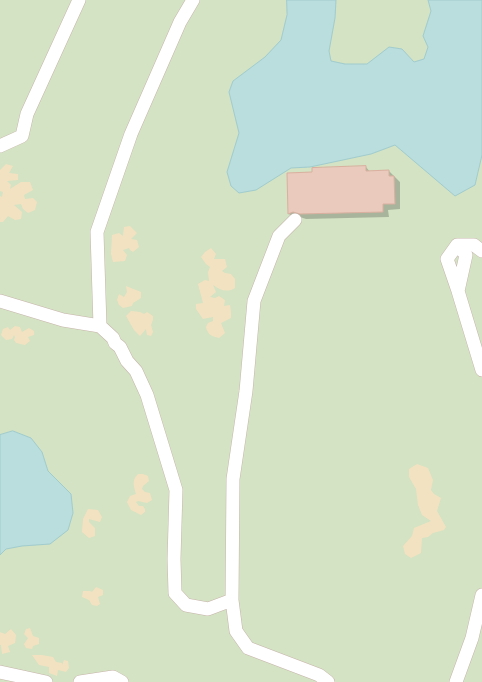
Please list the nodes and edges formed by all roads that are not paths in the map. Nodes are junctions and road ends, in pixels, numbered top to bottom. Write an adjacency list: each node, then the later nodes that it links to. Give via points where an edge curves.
1 (79, 0): 3 (lane, via 26,114 22,136)
2 (193, 0): 7 (lane, via 180,22 131,134 98,232)
3 (0, 146)
4 (295, 220): 10 (lane, via 279,236 254,301 246,391 233,479)
5 (482, 251): 8 (lane, via 474,245 457,245 447,259)
6 (0, 301): 7 (lane, via 63,320)
7 (100, 326): 10 (lane, via 113,338 136,371 147,395 176,490 175,593 186,605 208,609)
8 (482, 370)
9 (482, 595): 16 (lane, via 472,638)
10 (232, 600): 15 (lane, via 236,631 248,648 319,675)
11 (0, 672): 12 (lane)
12 (46, 682)
13 (80, 682): 14 (lane, via 113,677)
14 (122, 682)
15 (328, 682)
16 (456, 682)

